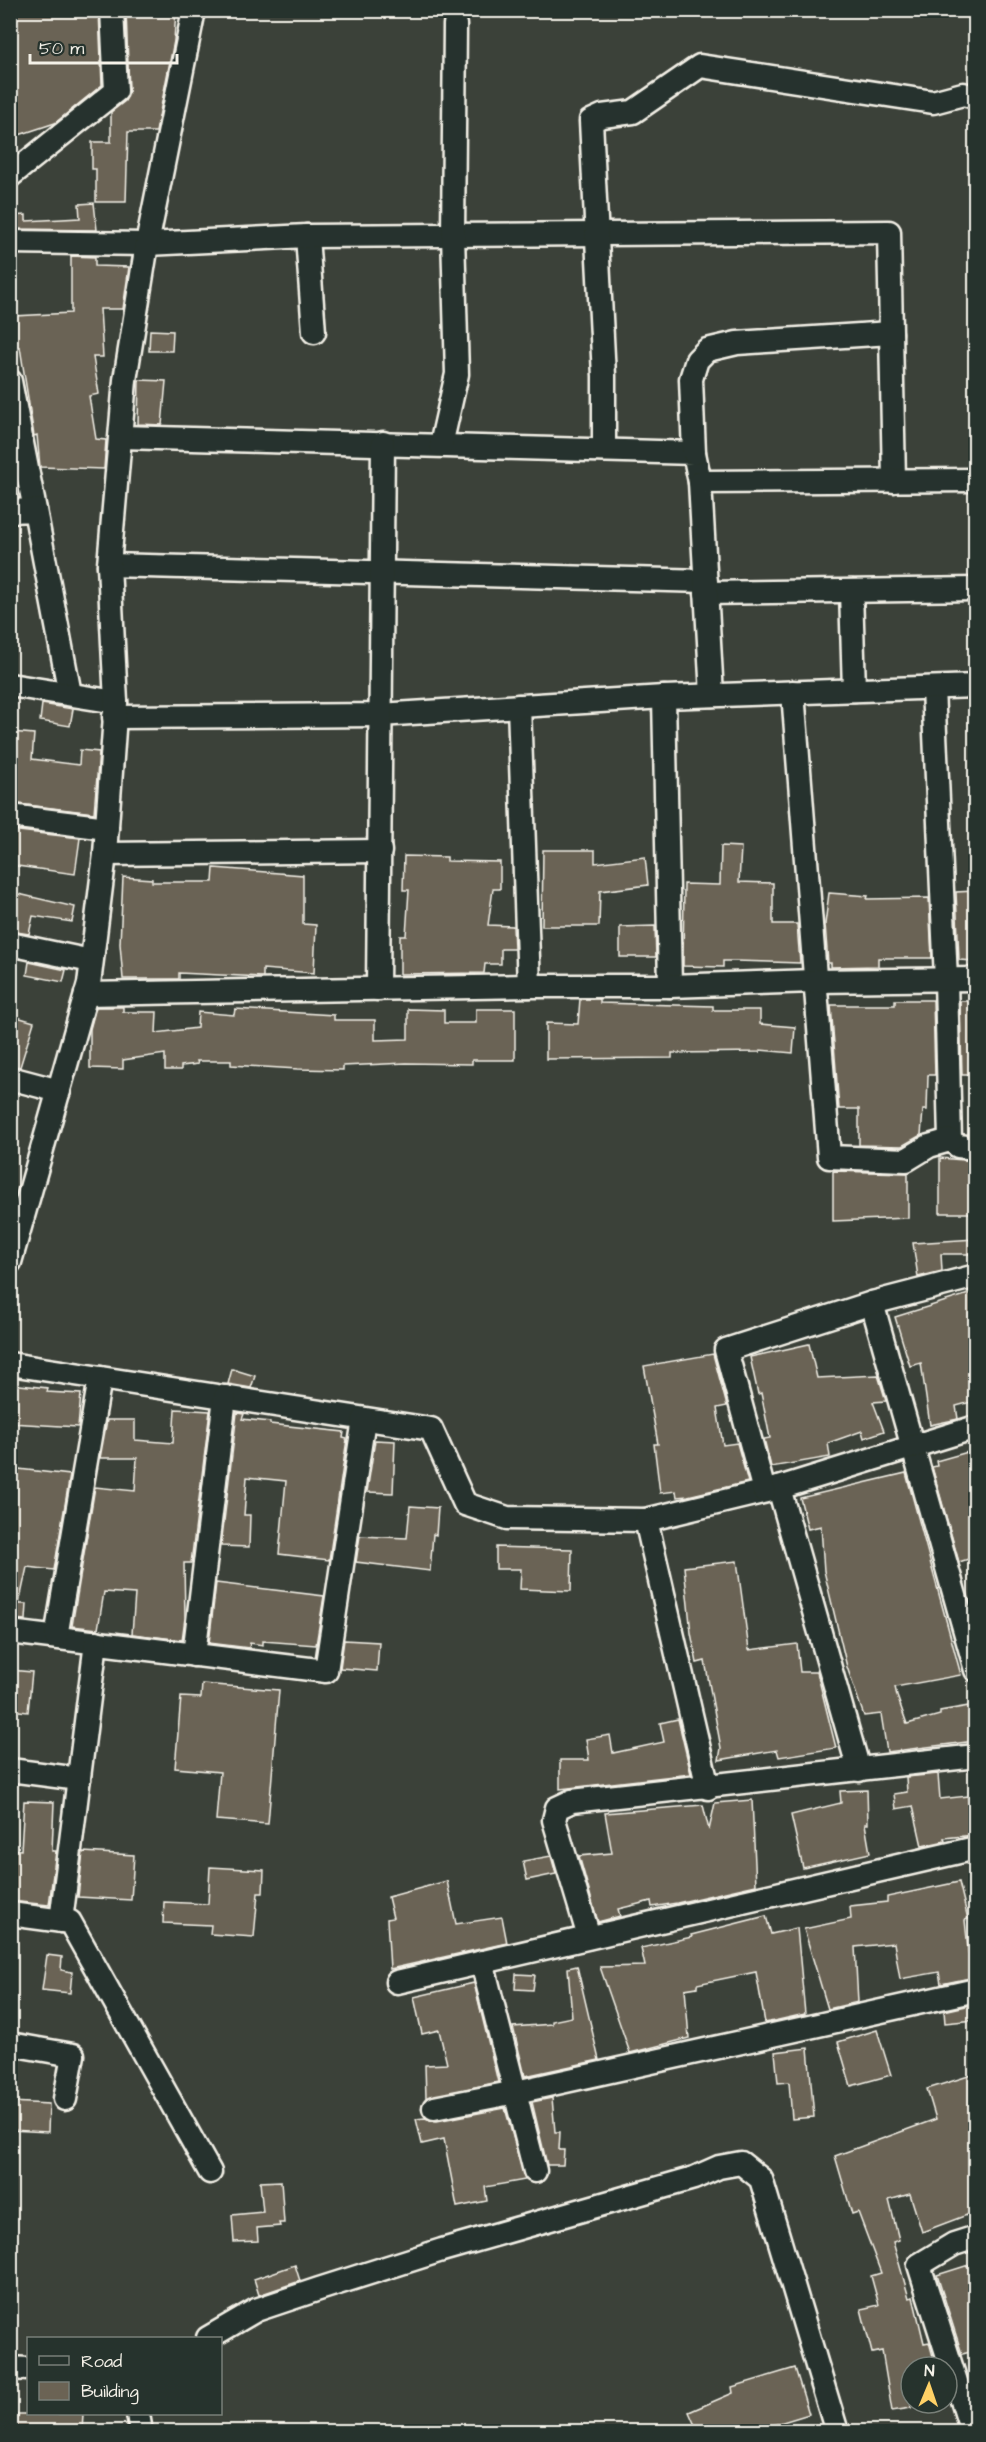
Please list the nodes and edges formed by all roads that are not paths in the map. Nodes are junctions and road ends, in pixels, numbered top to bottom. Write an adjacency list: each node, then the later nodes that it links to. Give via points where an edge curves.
1 (112, 10): 5 (street, via 116,91)
2 (194, 10): 10 (street)
3 (455, 25): 7 (street)
4 (975, 97): 6 (street, via 963,94 933,102 700,66 633,112 591,121)
5 (10, 176)
6 (597, 234): 7 (street); 12 (street, via 889,232); 17 (street)
7 (453, 235): 8 (street); 16 (street, via 457,374)
8 (307, 236): 10 (street); 11 (street)
9 (10, 242): 10 (street)
10 (147, 244): 14 (street, via 125,380)
11 (314, 332)
12 (891, 333): 18 (street, via 737,343 707,350 697,360 691,379); 19 (street)
13 (10, 381): 22 (street)
14 (121, 437): 15 (street); 24 (street)
15 (383, 442): 16 (street); 25 (street)
16 (441, 445): 17 (street)
17 (604, 450): 18 (street)
18 (694, 453): 21 (street)
19 (894, 480): 20 (street); 21 (street)
20 (975, 480)
21 (700, 483): 26 (street)
22 (35, 510): 23 (street); 34 (street)
23 (10, 511)
24 (109, 565): 25 (street); 38 (street)
25 (382, 571): 26 (street); 39 (street)
26 (706, 587): 28 (street); 35 (street)
27 (975, 589): 28 (street)
28 (851, 591): 32 (street)
29 (10, 685): 34 (street)
30 (975, 686): 31 (street)
31 (933, 688): 32 (street); 47 (street)
32 (854, 690): 33 (street)
33 (793, 692): 35 (street); 48 (street)
34 (70, 694): 38 (street)
35 (712, 695): 36 (street)
36 (664, 697): 37 (street); 50 (street)
37 (519, 706): 39 (street); 49 (street)
38 (115, 710): 39 (street); 41 (street)
39 (380, 715): 42 (street)
40 (10, 816): 41 (street)
41 (107, 828): 43 (street)
42 (380, 851): 43 (street); 51 (street)
43 (105, 854): 45 (street)
44 (10, 944): 45 (street)
45 (92, 961): 52 (street)
46 (975, 979): 47 (street)
47 (946, 980): 48 (street); 55 (street)
48 (814, 981): 50 (street); 55 (street, via 829,1157 906,1160 929,1146)
49 (529, 986): 50 (street); 51 (street)
50 (670, 986)
51 (378, 988): 52 (street)
52 (86, 994): 54 (street)
53 (10, 1078): 54 (street)
54 (59, 1091): 57 (street)
55 (950, 1140): 56 (street, via 958,1146)
56 (975, 1148)
57 (10, 1262)
58 (975, 1276): 59 (street)
59 (872, 1303): 65 (street); 66 (street, via 726,1350)
60 (10, 1364): 61 (street)
61 (100, 1378): 62 (street); 69 (street)
62 (225, 1397): 63 (street); 71 (street)
63 (364, 1419): 67 (street, via 431,1430 465,1504 507,1518); 71 (street, via 326,1671)
64 (975, 1427): 65 (street)
65 (912, 1447): 66 (street); 72 (street)
66 (771, 1490): 67 (street); 75 (street)
67 (646, 1520): 77 (street)
68 (10, 1632): 69 (street)
69 (56, 1637): 70 (street)
70 (96, 1642): 71 (street); 76 (street)
71 (194, 1655)
72 (975, 1670)
73 (975, 1756): 75 (street)
74 (10, 1770): 76 (street)
75 (859, 1770): 77 (street)
76 (79, 1779): 80 (street)
77 (708, 1788): 81 (street, via 572,1801 556,1808 554,1820)
78 (975, 1848): 81 (street)
79 (10, 1914): 80 (street)
80 (61, 1921): 90 (street, via 70,1922)
81 (589, 1937): 82 (street)
82 (482, 1962): 83 (street); 86 (street)
83 (397, 1982)
84 (975, 1990): 86 (street)
85 (10, 2044): 87 (street, via 74,2055)
86 (516, 2092): 88 (street); 89 (street)
87 (65, 2099)
88 (434, 2108)
89 (535, 2171)
90 (210, 2172)
91 (975, 2237): 98 (street, via 954,2244 919,2265)
92 (210, 2337): 97 (street, via 256,2310 319,2289 741,2163 761,2179)
93 (10, 2368): 94 (street)
94 (27, 2369)
95 (138, 2415): 96 (street)
96 (141, 2432)
97 (837, 2432)
98 (972, 2432)

